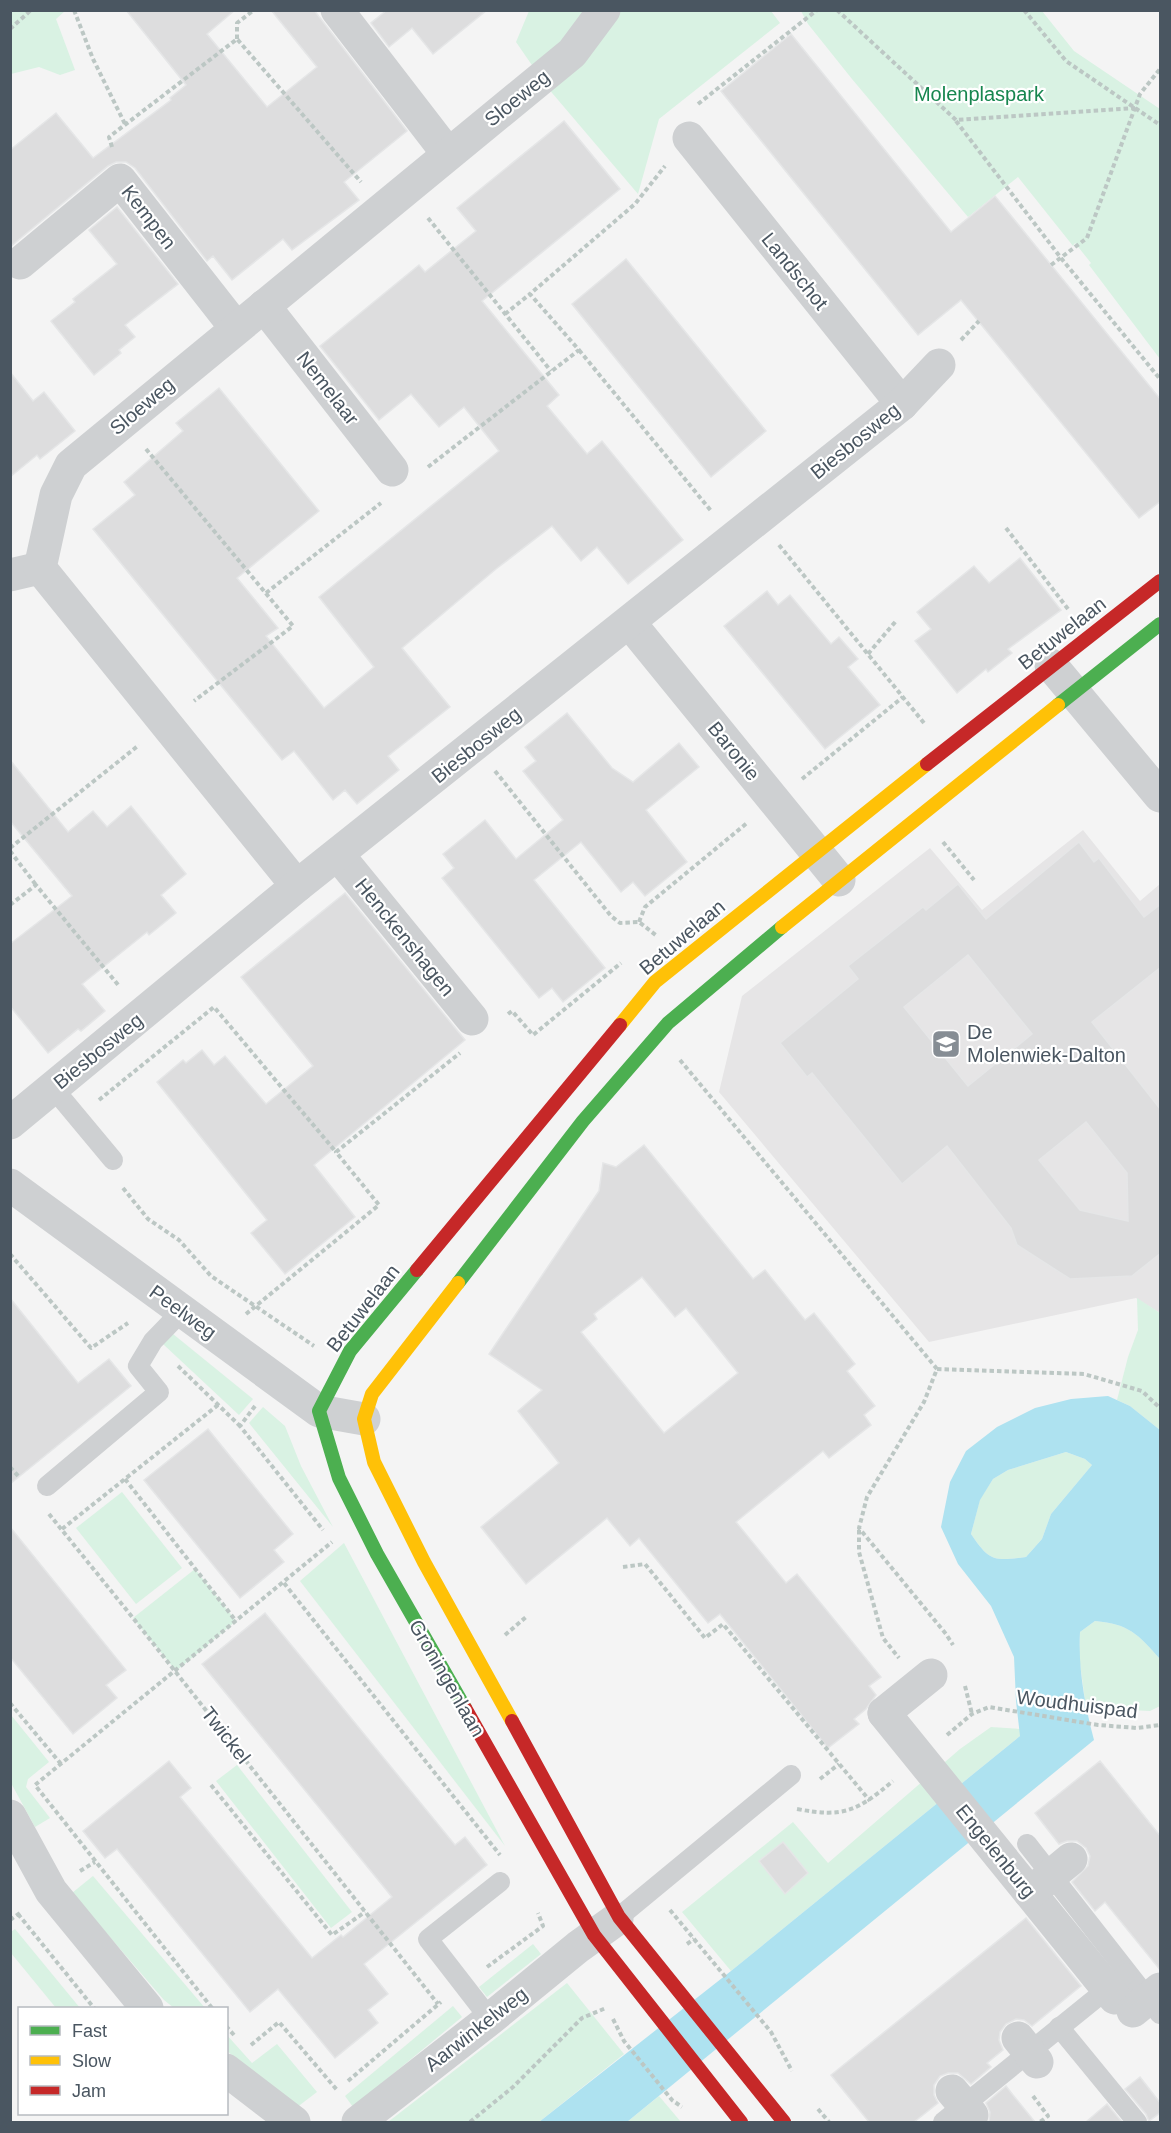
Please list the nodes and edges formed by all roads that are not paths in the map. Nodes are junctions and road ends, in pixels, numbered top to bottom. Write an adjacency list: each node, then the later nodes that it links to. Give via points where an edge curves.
1 (337, 10): 4 (street)
2 (604, 10): 4 (street, Sloeweg, via 572,53)
3 (689, 138): 9 (street, Landschot)
4 (448, 154): 6 (street, Sloeweg)
5 (20, 263): 7 (street, Kempen, via 120,180)
6 (264, 306): 7 (street, Sloeweg); 10 (street, Nemelaar)
7 (236, 328): 11 (street, Sloeweg, via 71,465)
8 (939, 365): 9 (street, Biesbosweg)
9 (902, 404): 13 (street, Biesbosweg)
10 (400, 480)
11 (25, 571): 21 (street, Sloeweg, via 165,723)
12 (1161, 580): 15 (street, Betuwelaan)
13 (629, 622): 18 (street, Baronie); 19 (street, Biesbosweg)
14 (1161, 624): 16 (street)
15 (1051, 665): 16 (street); 18 (street, Betuwelaan)
16 (1074, 693): 17 (street); 20 (street)
17 (1161, 796)
18 (816, 852): 20 (street, Baronie); 28 (street, Betuwelaan, via 655,982 350,1351)
19 (338, 855): 21 (street, Biesbosweg); 22 (street, Henckenshagen)
20 (839, 880): 29 (street, via 668,1023 583,1121 372,1394)
21 (297, 886): 23 (street, Biesbosweg)
22 (468, 1034)
23 (53, 1088): 24 (street, Biesbosweg); 25 (lane)
24 (10, 1123)
25 (113, 1160)
26 (10, 1185): 27 (street, Peelweg)
27 (182, 1311): 28 (street, Peelweg); 30 (lane, via 153,1341 138,1366 159,1392)
28 (319, 1411): 29 (street, Peelweg); 38 (street, Groningenlaan, via 339,1479 377,1554)
29 (364, 1419): 38 (street, Groningenlaan, via 374,1462 424,1562 582,1847)
30 (47, 1485)
31 (931, 1675): 37 (street, Engelenburg, bridge, via 884,1713)
32 (791, 1775): 38 (lane)
33 (10, 1816): 41 (street, via 51,1891)
34 (1027, 1844): 40 (lane, Engelenburg)
35 (1071, 1859): 37 (street, bridge)
36 (503, 1872): 42 (lane, via 429,1939)
37 (1030, 1893): 40 (street, Engelenburg, bridge)
38 (606, 1926): 42 (street, Aarwinkelweg); 48 (street, Groningenlaan, via 656,2016); 49 (street, Groningenlaan, via 681,1996)
39 (1161, 1989): 40 (street, bridge)
40 (1134, 1999): 43 (lane)
41 (146, 2007)
42 (490, 2019): 47 (street, Aarwinkelweg)
43 (1059, 2027): 45 (lane); 50 (lane)
44 (237, 2054): 46 (street)
45 (956, 2110)
46 (294, 2122)
47 (358, 2122)
48 (741, 2122)
49 (784, 2122)
50 (1137, 2122)

